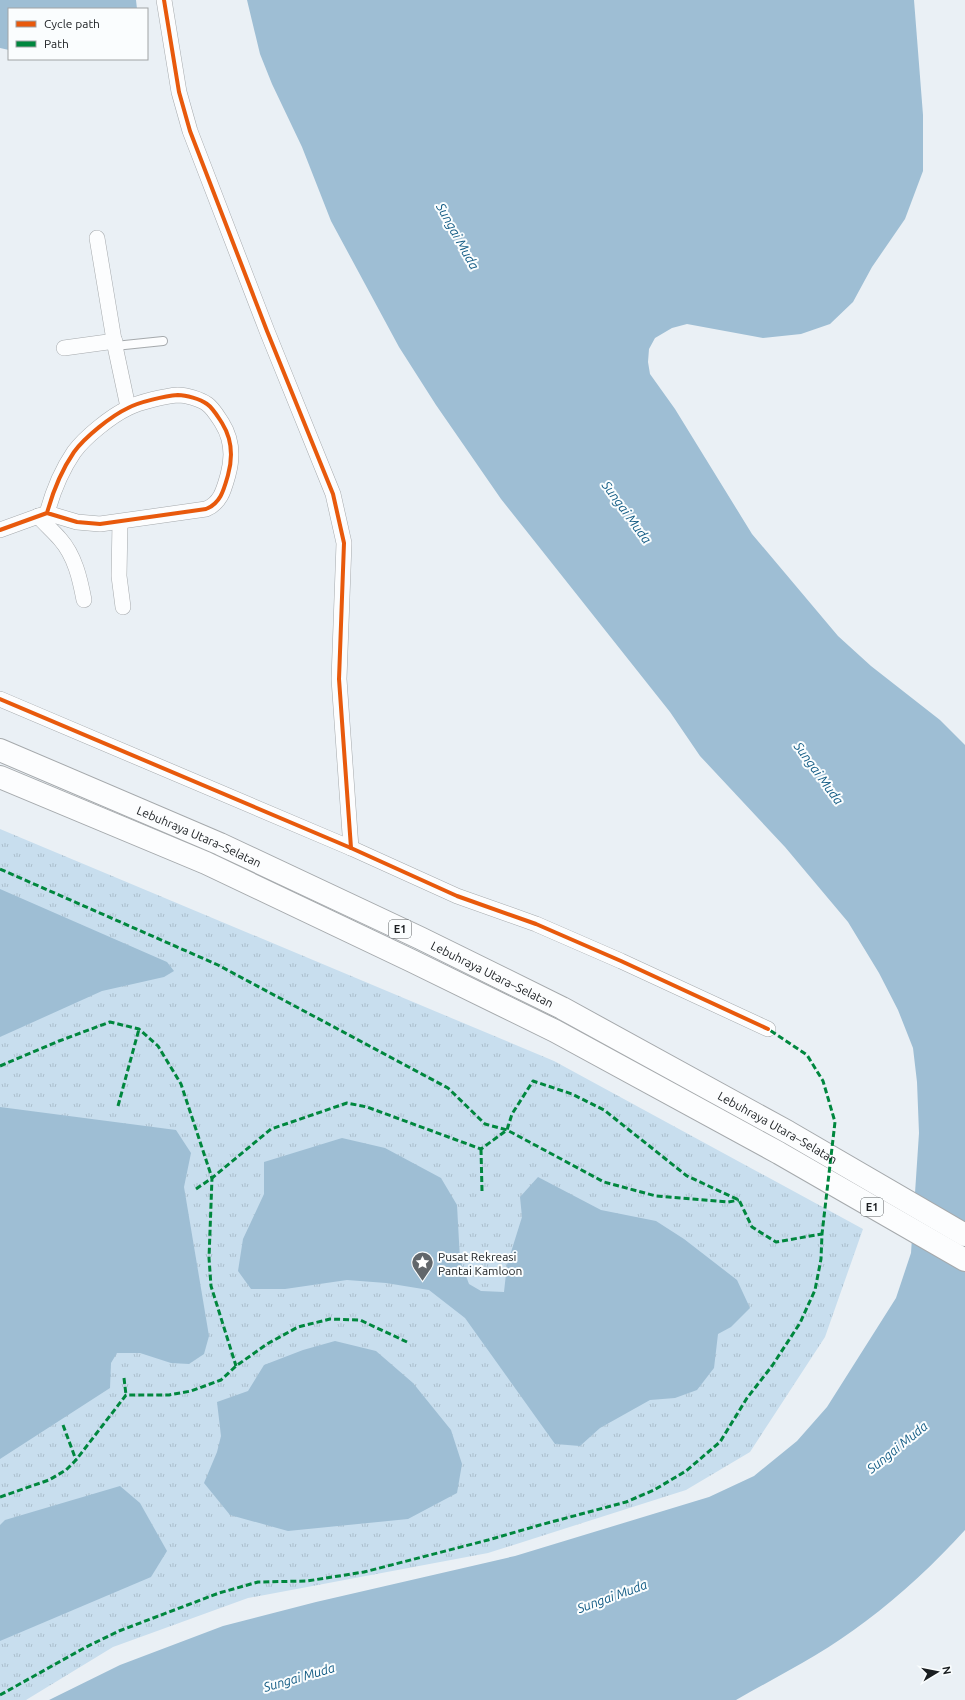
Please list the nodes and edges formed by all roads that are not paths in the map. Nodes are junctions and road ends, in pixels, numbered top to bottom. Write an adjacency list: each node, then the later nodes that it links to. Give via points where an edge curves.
1 (164, 0): 15 (street, via 179,92 190,131 332,494 341,528 344,543 339,679)
2 (97, 238): 4 (street)
3 (163, 341): 4 (lane)
4 (115, 343): 5 (street); 6 (street)
5 (64, 348)
6 (128, 407): 7 (street, via 111,418 74,452); 8 (street, via 178,395 207,404 226,430 231,445 231,464 223,493 212,506)
7 (42, 514): 8 (street, via 77,522); 9 (street); 10 (street, via 70,555 81,583)
8 (120, 522): 11 (street, via 119,576)
9 (0, 530)
10 (84, 600)
11 (123, 607)
12 (0, 699): 15 (street)
13 (0, 750): 17 (highway, Lebuhraya Utara–Selatan / E1, via 220,844 562,1008 788,1132)
14 (0, 777): 18 (highway, Lebuhraya Utara–Selatan / E1, via 206,863 555,1031 779,1153)
15 (351, 848): 16 (street, via 457,896 536,924)
16 (768, 1029)
17 (965, 1235)
18 (965, 1260)

